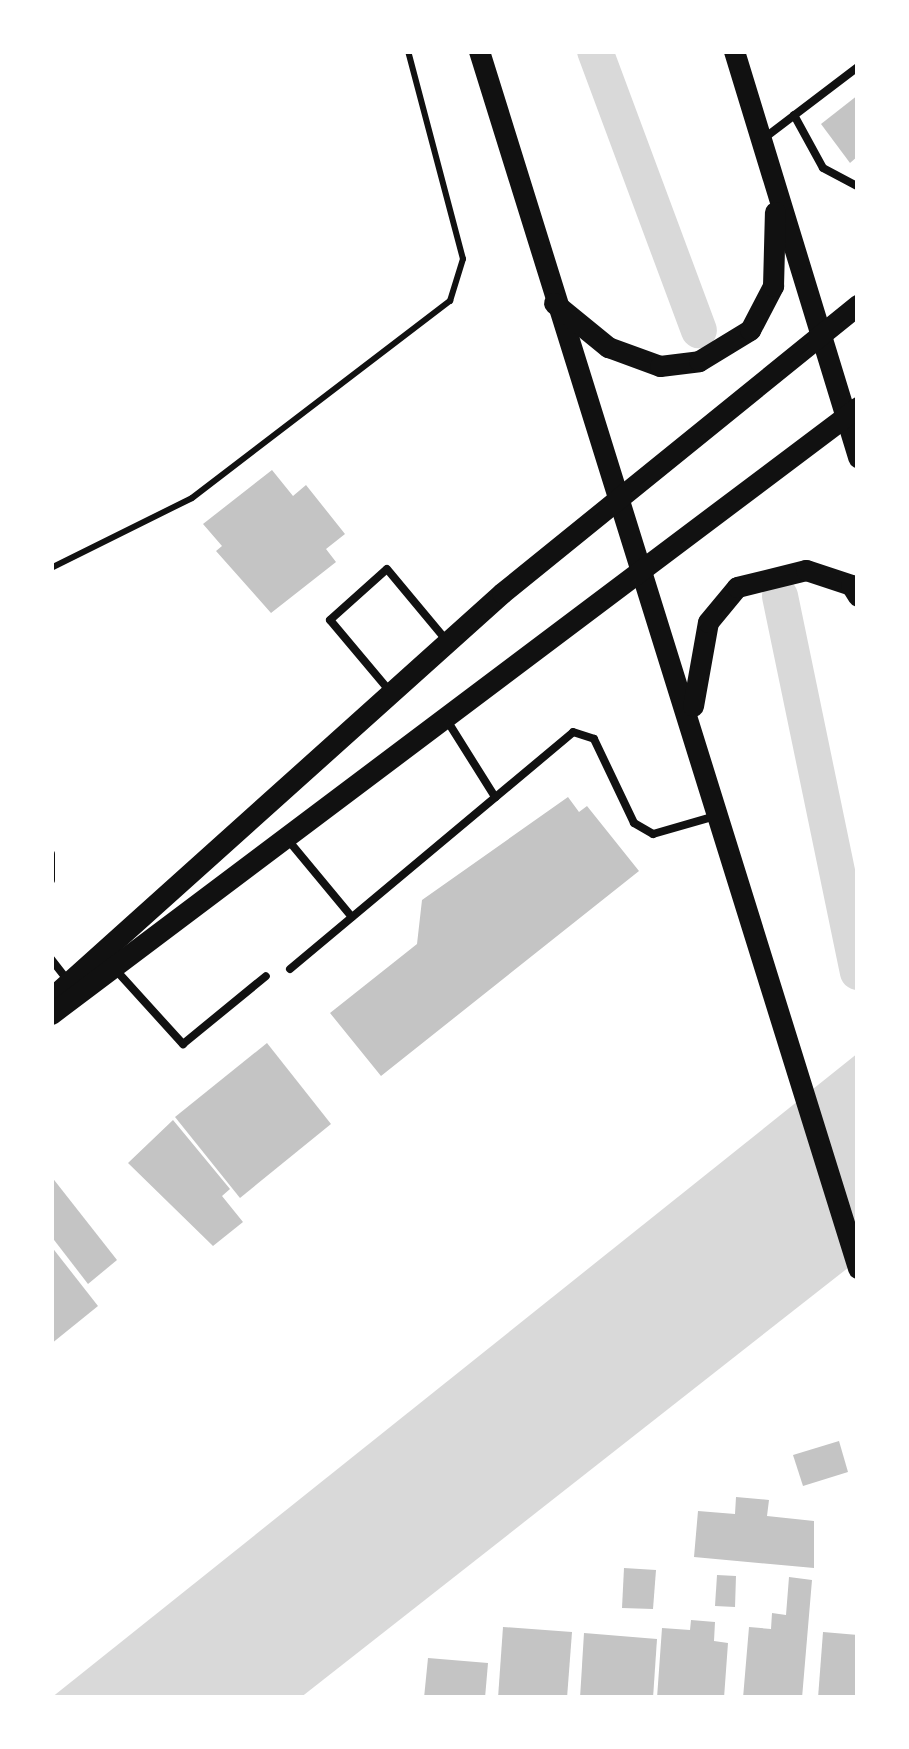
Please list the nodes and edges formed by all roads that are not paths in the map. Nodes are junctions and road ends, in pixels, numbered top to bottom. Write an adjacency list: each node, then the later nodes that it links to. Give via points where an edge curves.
1 (479, 51): 8 (main road)
2 (734, 51): 5 (main road)
3 (858, 67): 4 (lane)
4 (794, 116): 5 (lane); 6 (lane, via 823,168)
5 (760, 141): 7 (main road)
6 (858, 187)
7 (776, 192): 8 (main road, via 773,286 750,330 699,361 660,366 608,346); 10 (main road)
8 (554, 303): 13 (main road)
9 (858, 304): 10 (main road)
10 (822, 336): 11 (main road); 13 (main road)
11 (852, 412): 12 (main road); 14 (main road)
12 (858, 457)
13 (616, 502): 14 (main road); 16 (main road)
14 (644, 570): 18 (main road); 19 (main road)
15 (858, 596): 19 (main road, via 851,585 806,571 737,587 708,622 694,673)
16 (448, 643): 17 (main road); 17 (lane, via 387,569 329,620)
17 (392, 695): 27 (main road)
18 (443, 715): 20 (lane); 22 (main road)
19 (692, 726): 21 (main road)
20 (495, 796): 21 (lane, via 573,732 594,739 634,823 653,834); 25 (lane)
21 (719, 815): 33 (main road)
22 (284, 836): 25 (lane); 27 (main road)
23 (51, 854): 24 (lane)
24 (51, 880)
25 (352, 917): 28 (lane)
26 (51, 959): 30 (lane)
27 (107, 960): 29 (lane, via 183,1044); 30 (main road)
28 (290, 969)
29 (266, 976)
30 (74, 987): 31 (main road); 32 (main road)
31 (51, 998)
32 (51, 1014)
33 (858, 1268)

